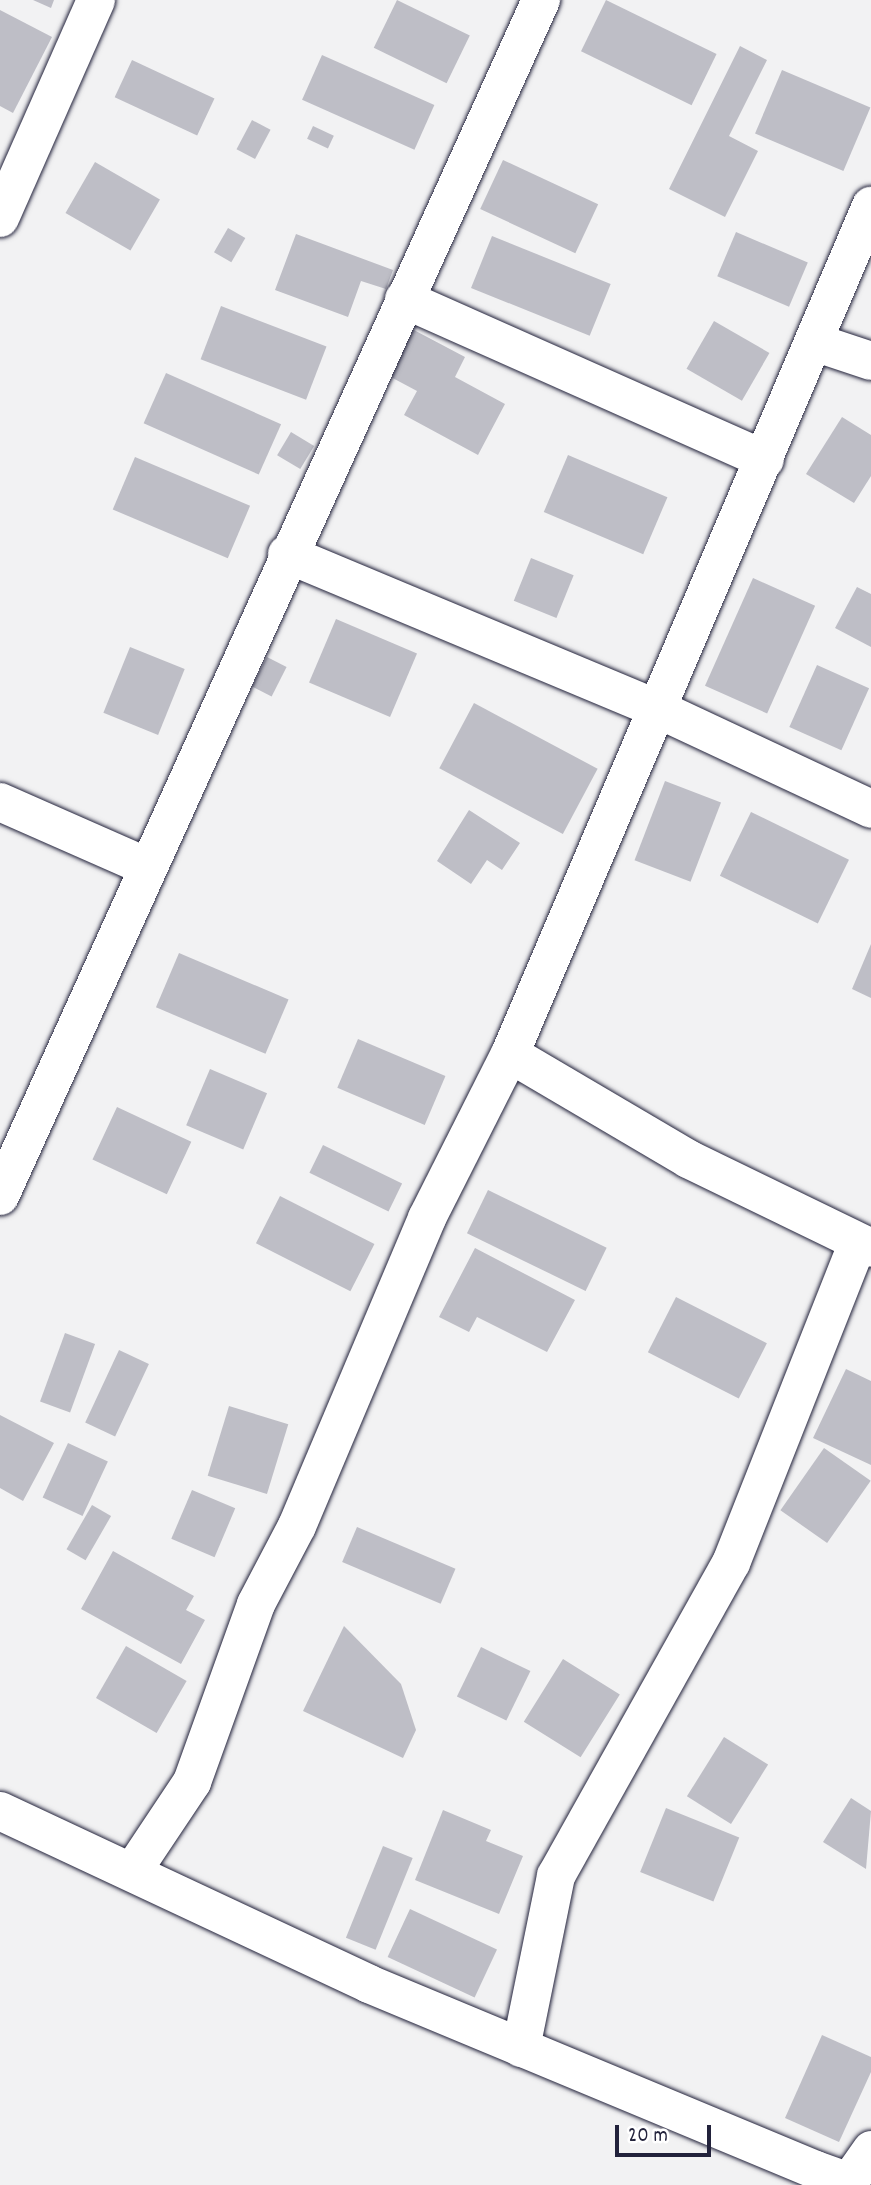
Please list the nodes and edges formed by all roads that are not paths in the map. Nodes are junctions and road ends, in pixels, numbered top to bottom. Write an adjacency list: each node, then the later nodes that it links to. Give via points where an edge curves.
1 (96, 0): 4 (street)
2 (541, 0): 5 (street)
3 (871, 206): 6 (street)
4 (0, 218)
5 (404, 299): 8 (street); 9 (street)
6 (814, 342): 7 (street); 8 (street)
7 (871, 361)
8 (765, 460): 10 (street)
9 (288, 554): 10 (street); 13 (street)
10 (660, 710): 12 (street); 14 (street)
11 (0, 802): 13 (street)
12 (871, 809)
13 (145, 866): 15 (street)
14 (510, 1054): 16 (street, via 688,1158 769,1194); 18 (street, via 427,1218 297,1526 256,1604 192,1783)
15 (0, 1196)
16 (864, 1246): 19 (street, via 731,1563 556,1876)
17 (0, 1811): 18 (street)
18 (134, 1869): 19 (street, via 369,1984)
19 (521, 2048): 20 (street, via 849,2182)
20 (871, 2150)

